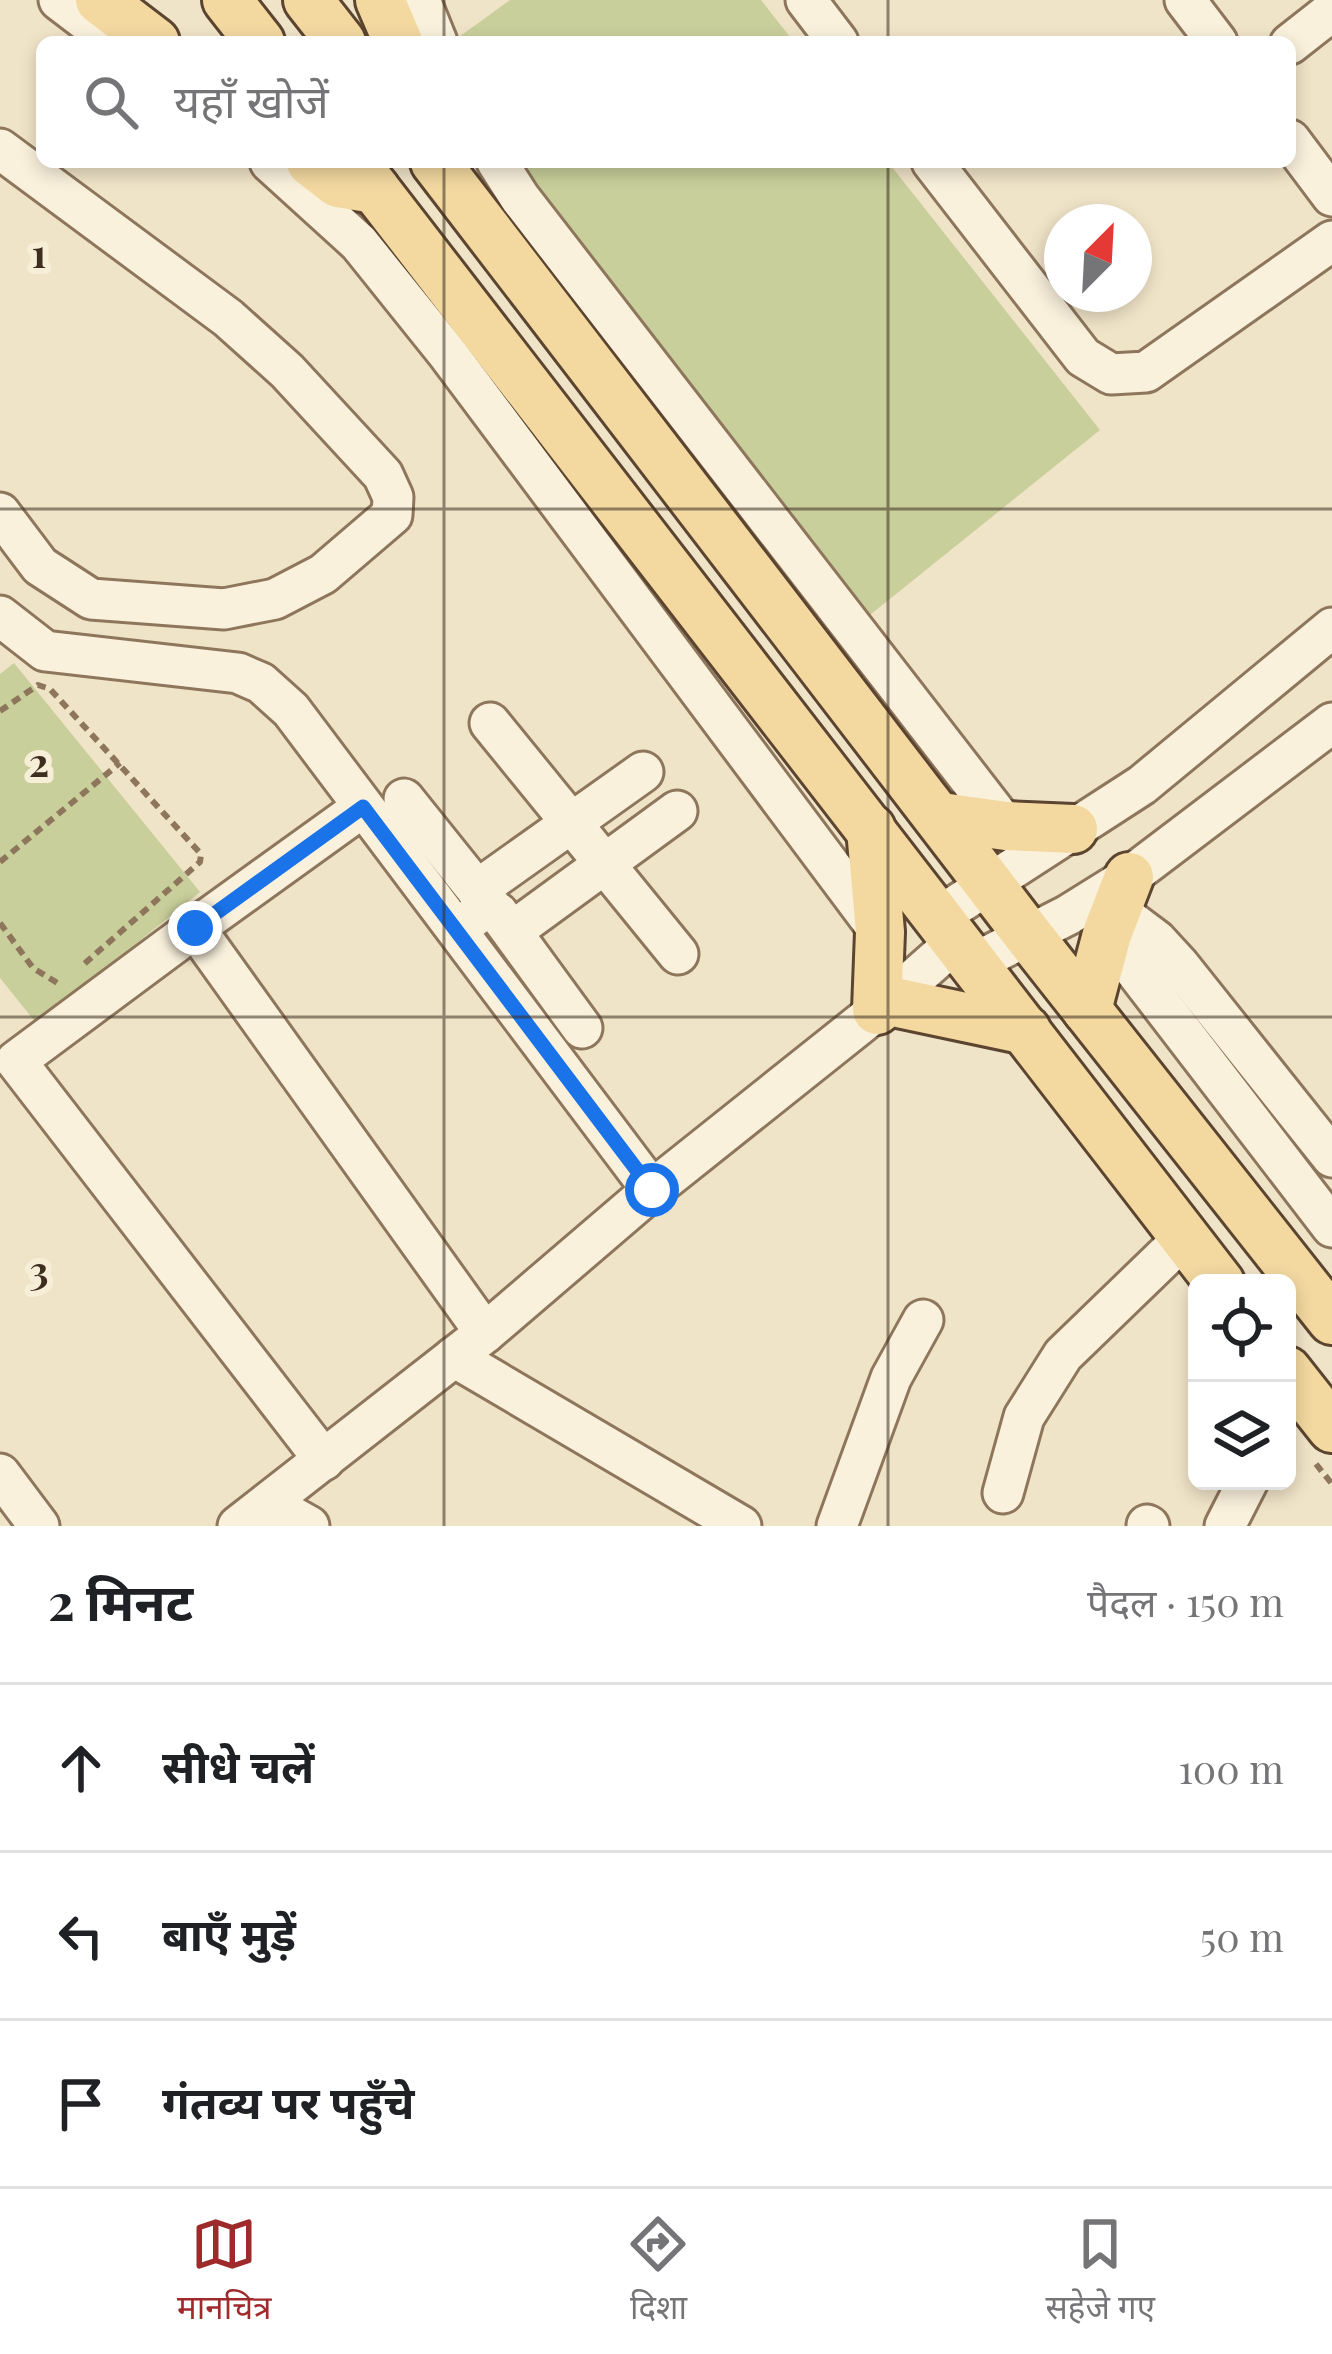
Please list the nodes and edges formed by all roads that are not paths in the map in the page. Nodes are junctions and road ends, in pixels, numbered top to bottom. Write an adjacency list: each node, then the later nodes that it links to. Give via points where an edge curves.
1 (59, 0): 10 (street)
2 (100, 0): 11 (main road)
3 (227, 0): 12 (main road)
4 (308, 0): 13 (main road)
5 (380, 0): 14 (main road)
6 (420, 0): 15 (street)
7 (806, 0): 16 (street)
8 (1185, 0): 17 (street)
9 (1332, 11): 18 (street)
10 (106, 36)
11 (147, 36)
12 (255, 36)
13 (336, 36)
14 (395, 36)
15 (435, 36)
16 (833, 36)
17 (1212, 36)
18 (1296, 39)
19 (1296, 148): 27 (street)
20 (0, 149): 29 (street, via 287,370 383,475 393,497 392,515 323,574 275,599 224,609 91,599)
21 (276, 168): 49 (street, via 358,243 448,354)
22 (319, 168): 26 (main road, via 338,183)
23 (501, 168): 40 (street)
24 (937, 168): 28 (street, via 1083,357 1111,374 1146,372)
25 (447, 172): 38 (main road)
26 (364, 176): 41 (main road)
27 (1332, 196)
28 (1332, 241)
29 (7, 536)
30 (0, 616): 36 (street, via 45,651 238,673 261,683 291,710)
31 (1332, 628): 42 (street, via 1142,785)
32 (490, 723): 39 (street)
33 (1332, 723): 45 (street)
34 (643, 772): 39 (street)
35 (404, 799): 46 (street)
36 (363, 807): 47 (street); 48 (street)
37 (677, 812): 43 (street)
38 (941, 818): 40 (main road); 44 (main road)
39 (572, 820): 43 (street); 46 (street)
40 (1006, 826): 42 (main road)
41 (871, 829): 49 (main road); 51 (main road)
42 (1073, 829): 44 (street)
43 (607, 863): 46 (street); 52 (street)
44 (992, 884): 50 (main road); 51 (street)
45 (1118, 907): 50 (street); 54 (main road); 58 (street, via 1180,965); 59 (street)
46 (493, 908): 48 (street); 55 (street)
47 (195, 928): 57 (street); 66 (street)
48 (458, 929): 60 (street)
49 (880, 932): 53 (main road)
50 (1028, 935): 51 (street); 54 (main road)
51 (956, 940): 53 (street); 56 (main road)
52 (679, 954)
53 (883, 1005): 56 (main road); 60 (street)
54 (1087, 1010): 65 (main road)
55 (582, 1028)
56 (1026, 1030): 62 (main road)
57 (8, 1051): 69 (street)
58 (1329, 1154): 59 (street)
59 (1294, 1176): 61 (street)
60 (652, 1190): 66 (street)
61 (1332, 1227)
62 (1185, 1237): 63 (main road); 72 (street, via 1063,1355 1024,1417)
63 (1213, 1274)
64 (923, 1320): 77 (street, via 891,1378)
65 (1332, 1320)
66 (469, 1345): 69 (street); 76 (street)
67 (1296, 1393): 68 (main road)
68 (1332, 1428)
69 (324, 1460): 73 (street)
70 (0, 1474): 74 (street)
71 (1243, 1490): 78 (street)
72 (1003, 1492)
73 (253, 1515): 75 (street)
74 (39, 1526)
75 (309, 1526)
76 (741, 1526)
77 (837, 1526)
78 (1225, 1526)

